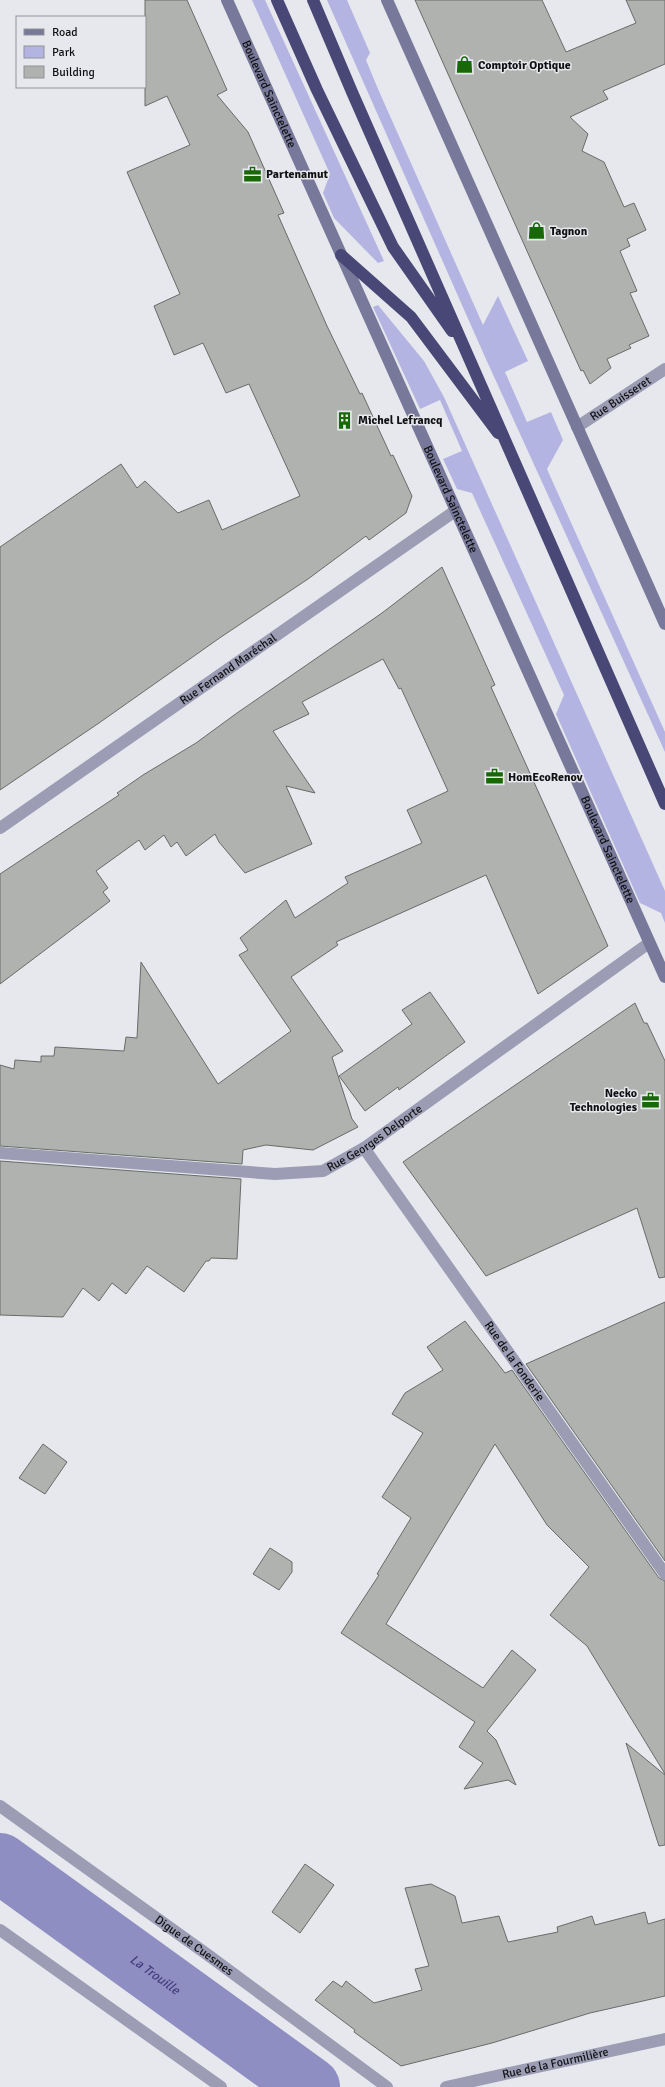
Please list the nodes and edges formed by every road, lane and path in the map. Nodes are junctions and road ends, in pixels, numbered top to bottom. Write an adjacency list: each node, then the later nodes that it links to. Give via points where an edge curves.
1 (227, 0): 5 (street, Boulevard Sainctelette)
2 (277, 0): 6 (highway, via 317,90 393,247)
3 (313, 0): 6 (highway)
4 (387, 0): 8 (street)
5 (341, 255): 9 (highway, via 410,317); 10 (street, Boulevard Sainctelette)
6 (467, 353): 9 (highway)
7 (665, 369): 8 (street, Rue Buisseret)
8 (577, 427): 11 (street)
9 (510, 450): 12 (highway)
10 (455, 511): 13 (street, Rue Fernand Maréchal); 14 (street, Boulevard Sainctelette)
11 (665, 624)
12 (665, 804)
13 (0, 828)
14 (649, 944): 15 (street, Boulevard Sainctelette); 16 (street, Rue Georges Delporte)
15 (665, 977)
16 (364, 1148): 17 (street, Rue Georges Delporte, via 323,1171 275,1174); 18 (street, Rue de la Fonderie)
17 (0, 1153)
18 (665, 1574)
19 (0, 1806): 23 (street, Digue de Cuesmes)
20 (0, 1930): 22 (street)
21 (665, 2039): 24 (street, Rue de la Fourmilière)
22 (221, 2087)
23 (387, 2087)
24 (446, 2087)

